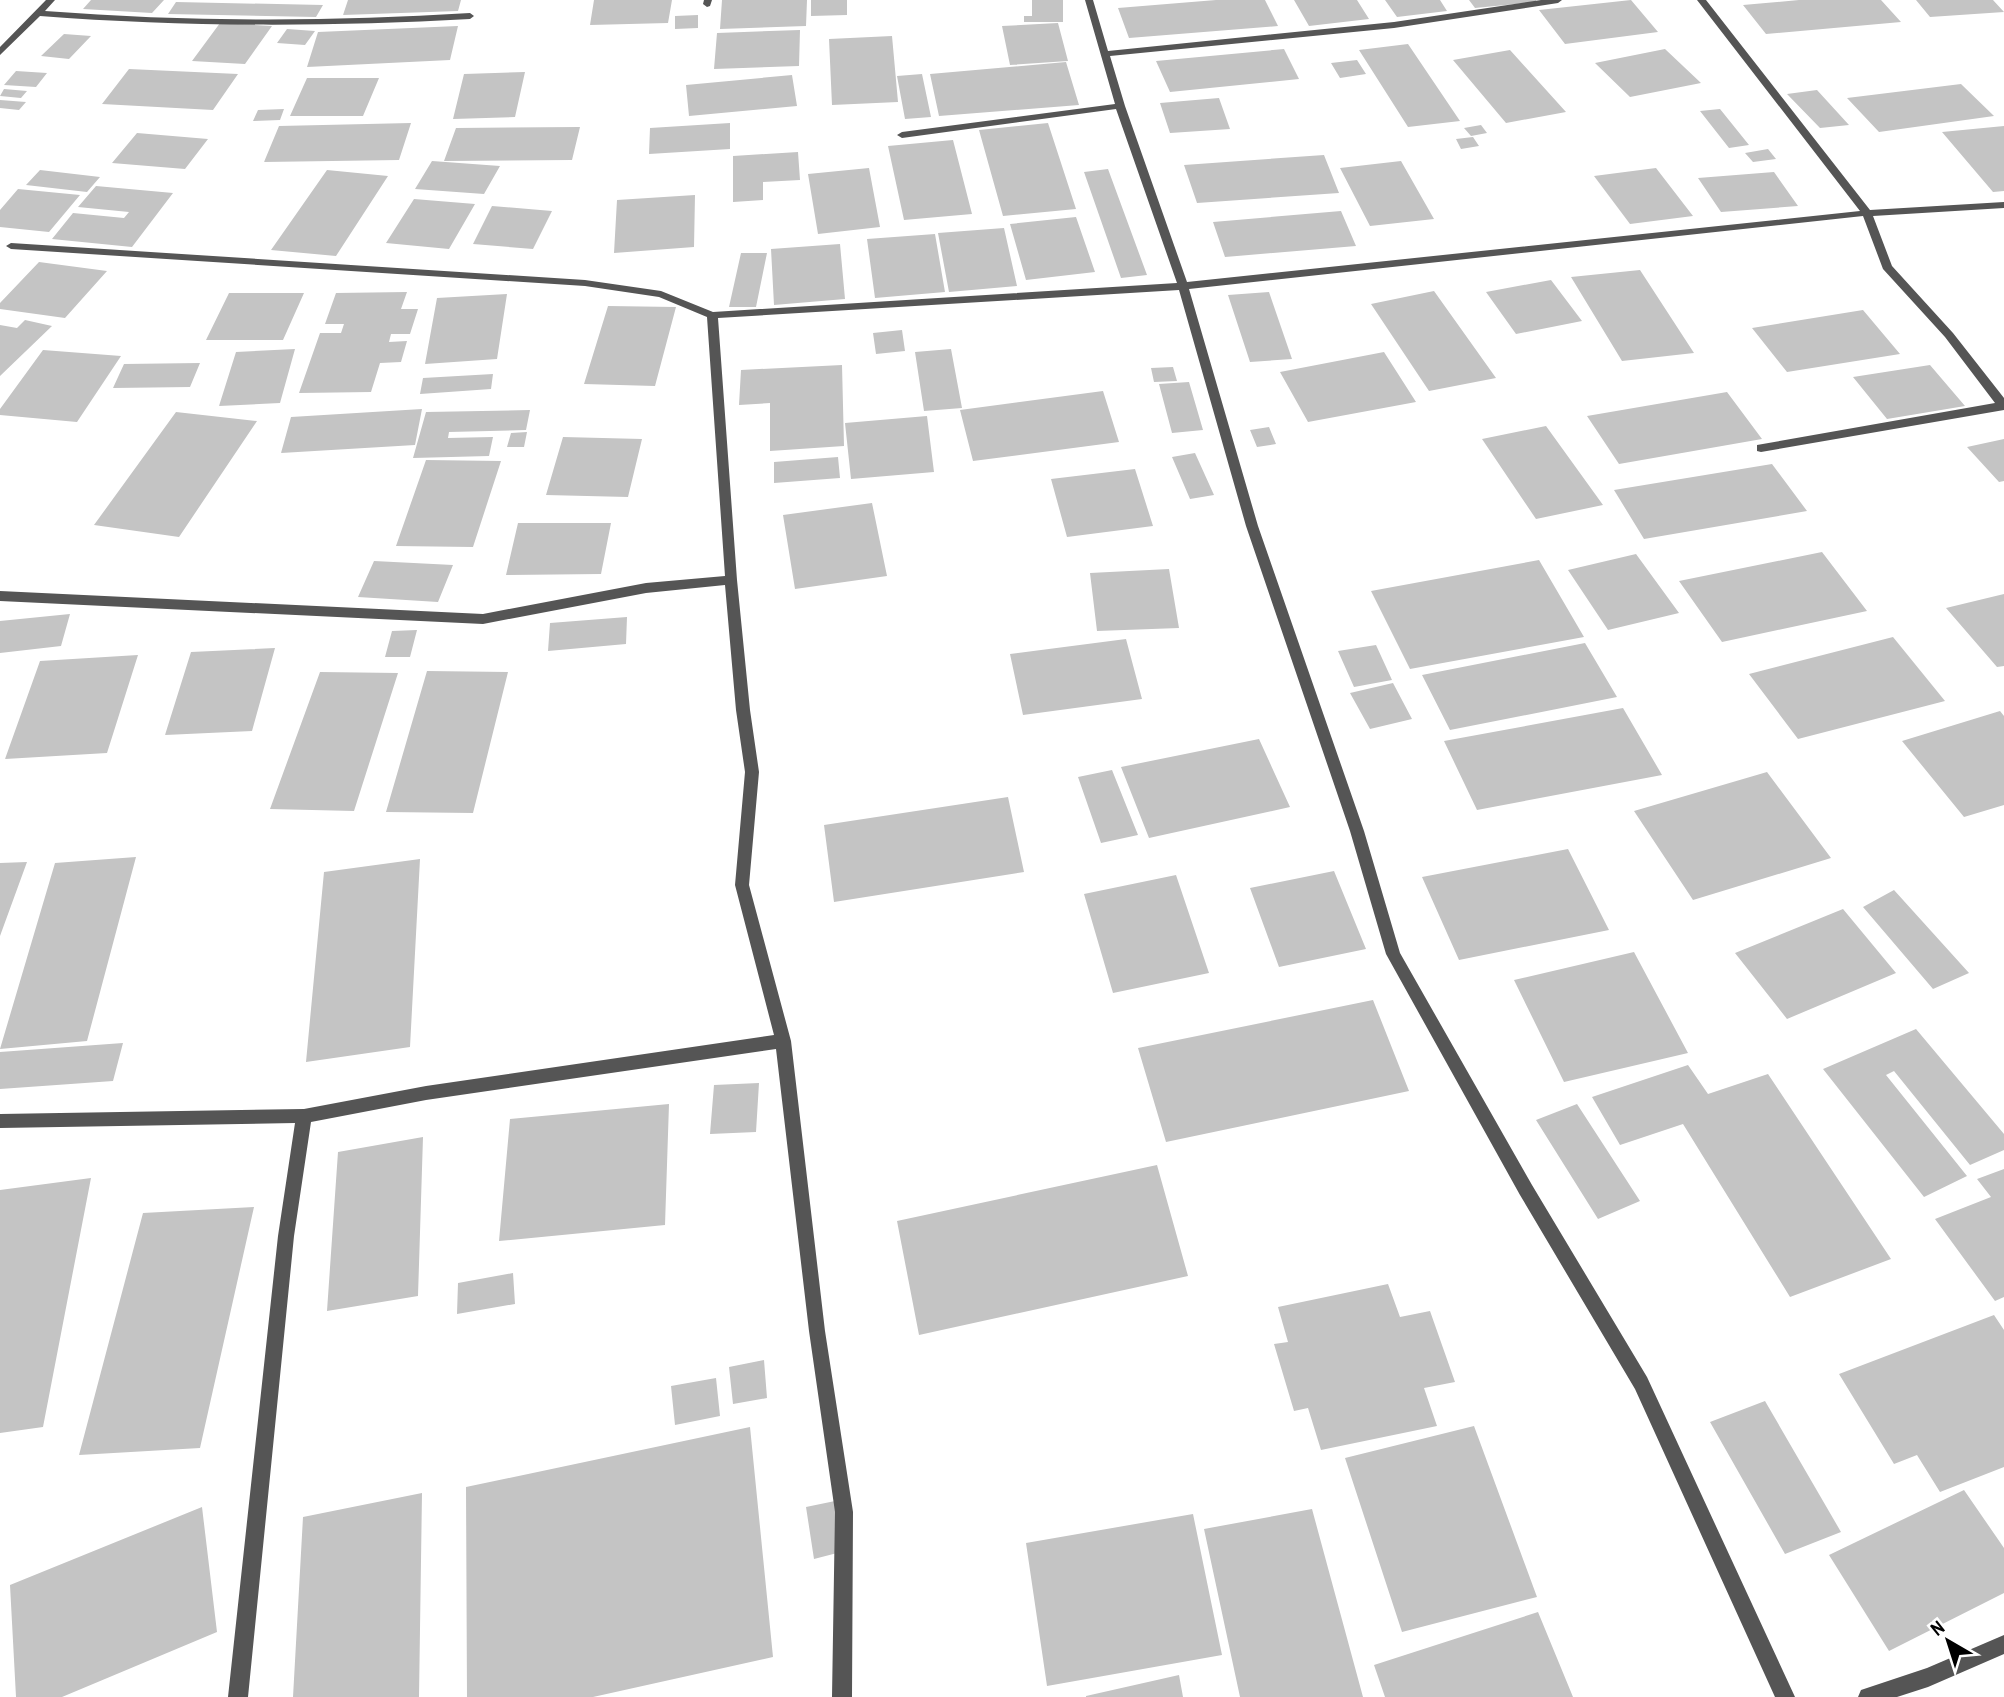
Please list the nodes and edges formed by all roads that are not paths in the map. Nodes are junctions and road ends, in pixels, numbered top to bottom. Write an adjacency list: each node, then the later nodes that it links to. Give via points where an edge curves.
1 (51, 0): 5 (street)
2 (1089, 0): 8 (street)
3 (1559, 0): 8 (street, via 1394,25)
4 (1701, 0): 12 (street)
5 (37, 13): 6 (street, via 139,20 332,23); 7 (street)
6 (470, 16)
7 (0, 52)
8 (1103, 54): 9 (street)
9 (1120, 106): 10 (street); 14 (street)
10 (902, 135)
11 (2004, 205): 12 (street)
12 (1867, 212): 14 (street); 16 (street, via 1886,267 1949,335)
13 (11, 246): 15 (street, via 585,283 661,294)
14 (1183, 286): 15 (street); 26 (street, via 1252,526 1357,831 1393,954 1641,1384)
15 (712, 315): 18 (street)
16 (2003, 406): 17 (street)
17 (1761, 448)
18 (731, 580): 19 (street, via 646,588 483,619); 20 (street, via 752,772 742,885)
19 (0, 596)
20 (783, 1041): 21 (street, via 426,1093); 25 (street, via 817,1331 844,1512)
21 (304, 1116): 22 (street); 24 (street, via 286,1237)
22 (0, 1121)
23 (2004, 1644): 27 (street)
24 (238, 1697)
25 (842, 1697)
26 (1786, 1697)
27 (1868, 1697)

